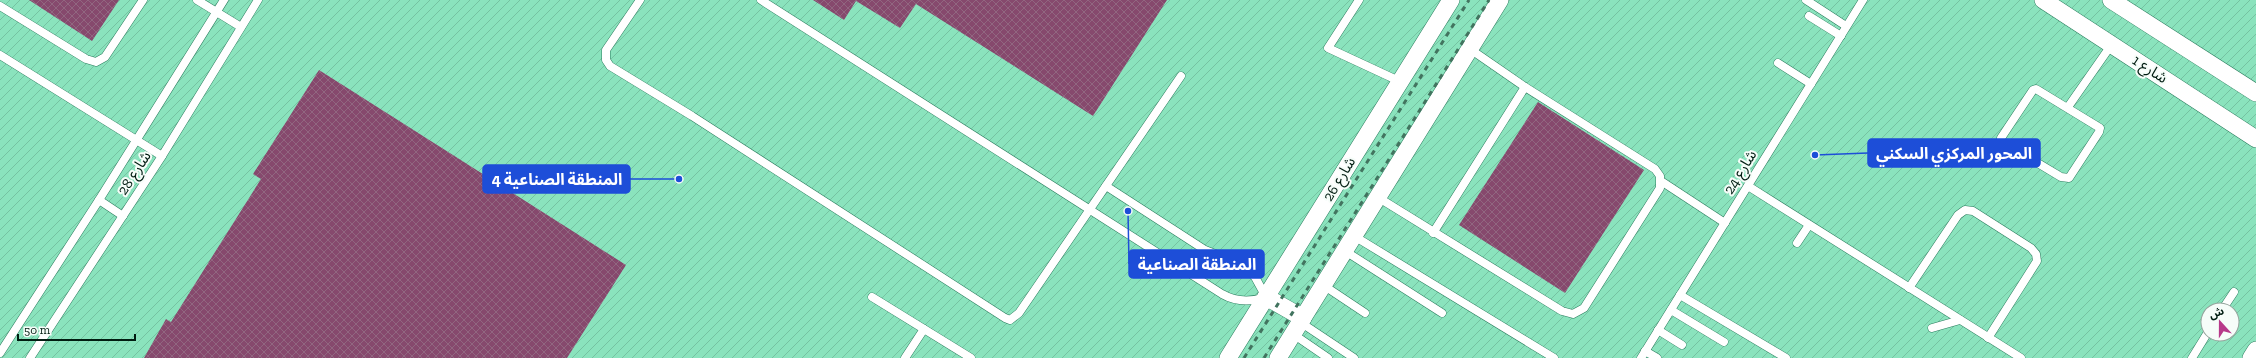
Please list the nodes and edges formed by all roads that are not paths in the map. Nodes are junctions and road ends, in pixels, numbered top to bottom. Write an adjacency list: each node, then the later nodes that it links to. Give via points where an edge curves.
1 (143, 0): 14 (lane, via 105,57 96,62 86,59)
2 (197, 0): 16 (lane)
3 (224, 0): 16 (lane, شارع 28)
4 (258, 0): 19 (lane, شارع 28)
5 (640, 0): 39 (lane, via 606,50 605,57 610,66 1005,318 1015,318)
6 (761, 0): 39 (lane)
7 (1359, 0): 26 (lane, via 1328,48)
8 (1451, 0): 26 (street, شارع 26)
9 (1500, 0): 22 (street)
10 (1806, 0): 18 (lane)
11 (1862, 0): 18 (lane, شارع 24)
12 (2043, 0): 15 (street, شارع 1)
13 (2111, 0): 29 (street)
14 (0, 6)
15 (2064, 6): 21 (street, شارع 1)
16 (216, 12): 19 (lane); 32 (lane, شارع 28)
17 (1809, 16): 20 (lane)
18 (1846, 26): 20 (lane, شارع 24)
19 (241, 27): 33 (lane, شارع 28)
20 (1841, 36): 27 (lane, شارع 24)
21 (2112, 44): 30 (lane); 31 (street, شارع 1)
22 (1470, 48): 28 (lane); 37 (street)
23 (0, 55): 32 (lane)
24 (1778, 63): 27 (lane)
25 (1181, 76): 35 (lane)
26 (1399, 81): 52 (street, شارع 26)
27 (1811, 84): 36 (lane, شارع 24)
28 (1525, 87): 34 (lane, via 1654,169); 43 (lane)
29 (2256, 93)
30 (2068, 107): 30 (lane, via 2039,90 2033,90 2001,141 2061,177 2069,178 2100,130 2099,126)
31 (2256, 139)
32 (137, 140): 33 (lane); 38 (lane, شارع 28)
33 (162, 156): 40 (lane, شارع 28)
34 (1661, 181): 41 (lane); 43 (lane, via 1660,188 1584,308 1573,314 1562,312)
35 (1106, 186): 39 (lane); 52 (lane, via 1205,250 1241,264 1255,277)
36 (1748, 186): 41 (lane, شارع 24); 42 (lane)
37 (1379, 198): 43 (lane); 44 (street)
38 (99, 200): 40 (lane); 67 (lane, شارع 28)
39 (1089, 210): 52 (lane, via 1230,298 1252,300)
40 (123, 216): 70 (lane, شارع 28)
41 (1725, 223): 50 (lane, شارع 24)
42 (1809, 224): 45 (lane); 48 (lane)
43 (1433, 233)
44 (1354, 236): 46 (street); 77 (lane)
45 (1796, 243)
46 (1344, 251): 47 (street); 56 (lane)
47 (1323, 285): 55 (lane); 58 (street)
48 (1909, 288): 57 (lane); 62 (lane, via 1961,212 1973,211 2006,231 2031,248 2036,254 2036,261)
49 (2234, 292): 53 (lane)
50 (1680, 295): 54 (lane, شارع 24); 79 (lane)
51 (872, 297): 60 (lane)
52 (1266, 297): 58 (street); 73 (street, شارع 26)
53 (2227, 302)
54 (1671, 310): 61 (lane, شارع 24); 63 (lane)
55 (1365, 312)
56 (1442, 313)
57 (1960, 320): 59 (lane); 62 (lane)
58 (1299, 324): 74 (street); 75 (lane); 76 (lane)
59 (1932, 328)
60 (924, 329): 71 (lane); 72 (lane)
61 (1658, 330): 65 (lane); 68 (lane, شارع 24)
62 (1988, 338): 69 (lane)
63 (1724, 342)
64 (2202, 342): 81 (lane)
65 (1682, 345)
66 (2256, 350): 82 (street)
67 (0, 353)
68 (1643, 354): 78 (lane)
69 (2010, 354): 80 (lane)
70 (30, 358)
71 (905, 358)
72 (971, 358)
73 (1228, 358)
74 (1278, 358)
75 (1328, 358)
76 (1354, 358)
77 (1554, 358)
78 (1657, 358)
79 (1786, 358)
80 (2021, 358)
81 (2192, 358)
82 (2251, 358)

